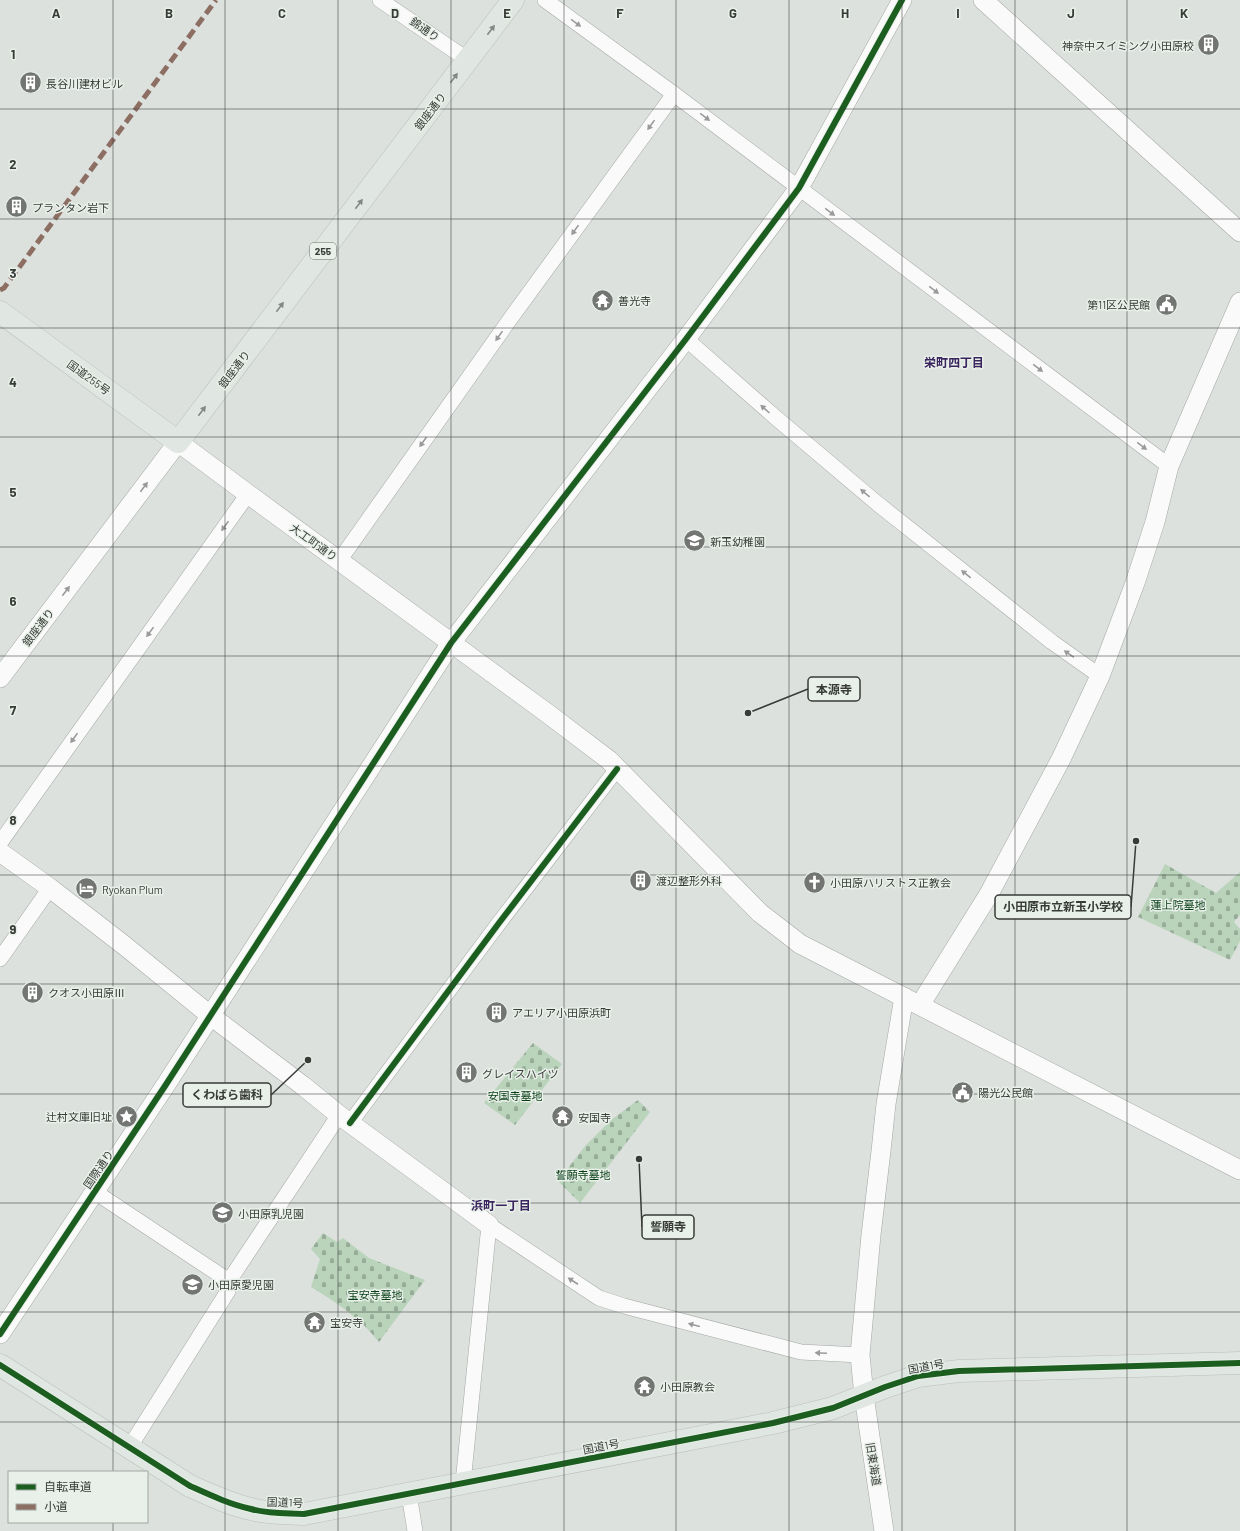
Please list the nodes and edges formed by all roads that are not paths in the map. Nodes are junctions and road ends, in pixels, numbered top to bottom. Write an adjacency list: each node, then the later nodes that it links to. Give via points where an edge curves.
1 (380, 0): 6 (street, 錦通り)
2 (513, 0): 6 (highway, 255, one-way to 2)
3 (545, 0): 7 (street, one-way to 7)
4 (902, 0): 8 (street, 国際通り)
5 (983, 0): 9 (street)
6 (468, 60): 13 (highway, 銀座通り / 255, one-way to 6)
7 (674, 94): 8 (street, one-way to 8); 16 (street, one-way to 16)
8 (799, 188): 12 (street, 国際通り); 14 (street, one-way to 14)
9 (1240, 232)
10 (1239, 308): 14 (street)
11 (0, 312): 13 (highway, 国道255号)
12 (686, 339): 17 (street, 国際通り); 18 (street, one-way to 12, via 1052,642 878,504)
13 (178, 442): 15 (street, 大工町通り); 19 (street, 銀座通り, one-way to 13)
14 (1169, 466): 18 (street, via 1136,583)
15 (248, 494): 16 (street, 大工町通り); 21 (street, one-way to 21)
16 (339, 560): 17 (street, 大工町通り)
17 (451, 642): 20 (street, 大工町通り); 26 (street, 国際通り)
18 (1100, 676): 25 (street, via 1061,759 989,894)
19 (0, 678)
20 (617, 769): 25 (street, 大工町通り, via 760,913 781,930 800,944); 27 (street)
21 (0, 843)
22 (0, 852): 23 (street)
23 (50, 888): 24 (street); 26 (street)
24 (0, 959)
25 (912, 1001): 28 (street, 大工町通り); 33 (street, 旧東海道, via 886,1104)
26 (211, 1016): 27 (street); 29 (street, 国際通り)
27 (345, 1119): 30 (street); 31 (street)
28 (1240, 1170)
29 (95, 1192): 31 (street); 32 (street, 国際通り)
30 (489, 1225): 33 (street, one-way to 30, via 801,1352 599,1298); 38 (street)
31 (229, 1281): 37 (street, via 228,1291)
32 (0, 1334)
33 (860, 1355): 36 (street, 旧東海道)
34 (0, 1364): 37 (highway, 国道1号)
35 (1240, 1364): 36 (highway, 国道1号, via 959,1372 918,1376)
36 (864, 1396): 38 (highway, 国道1号, via 833,1408 773,1423); 41 (street, 旧東海道)
37 (129, 1448): 39 (highway, 国道1号, via 190,1486 221,1501 252,1510 304,1514)
38 (463, 1483): 39 (highway, 国道1号)
39 (409, 1494): 40 (street)
40 (415, 1531)
41 (884, 1531)

